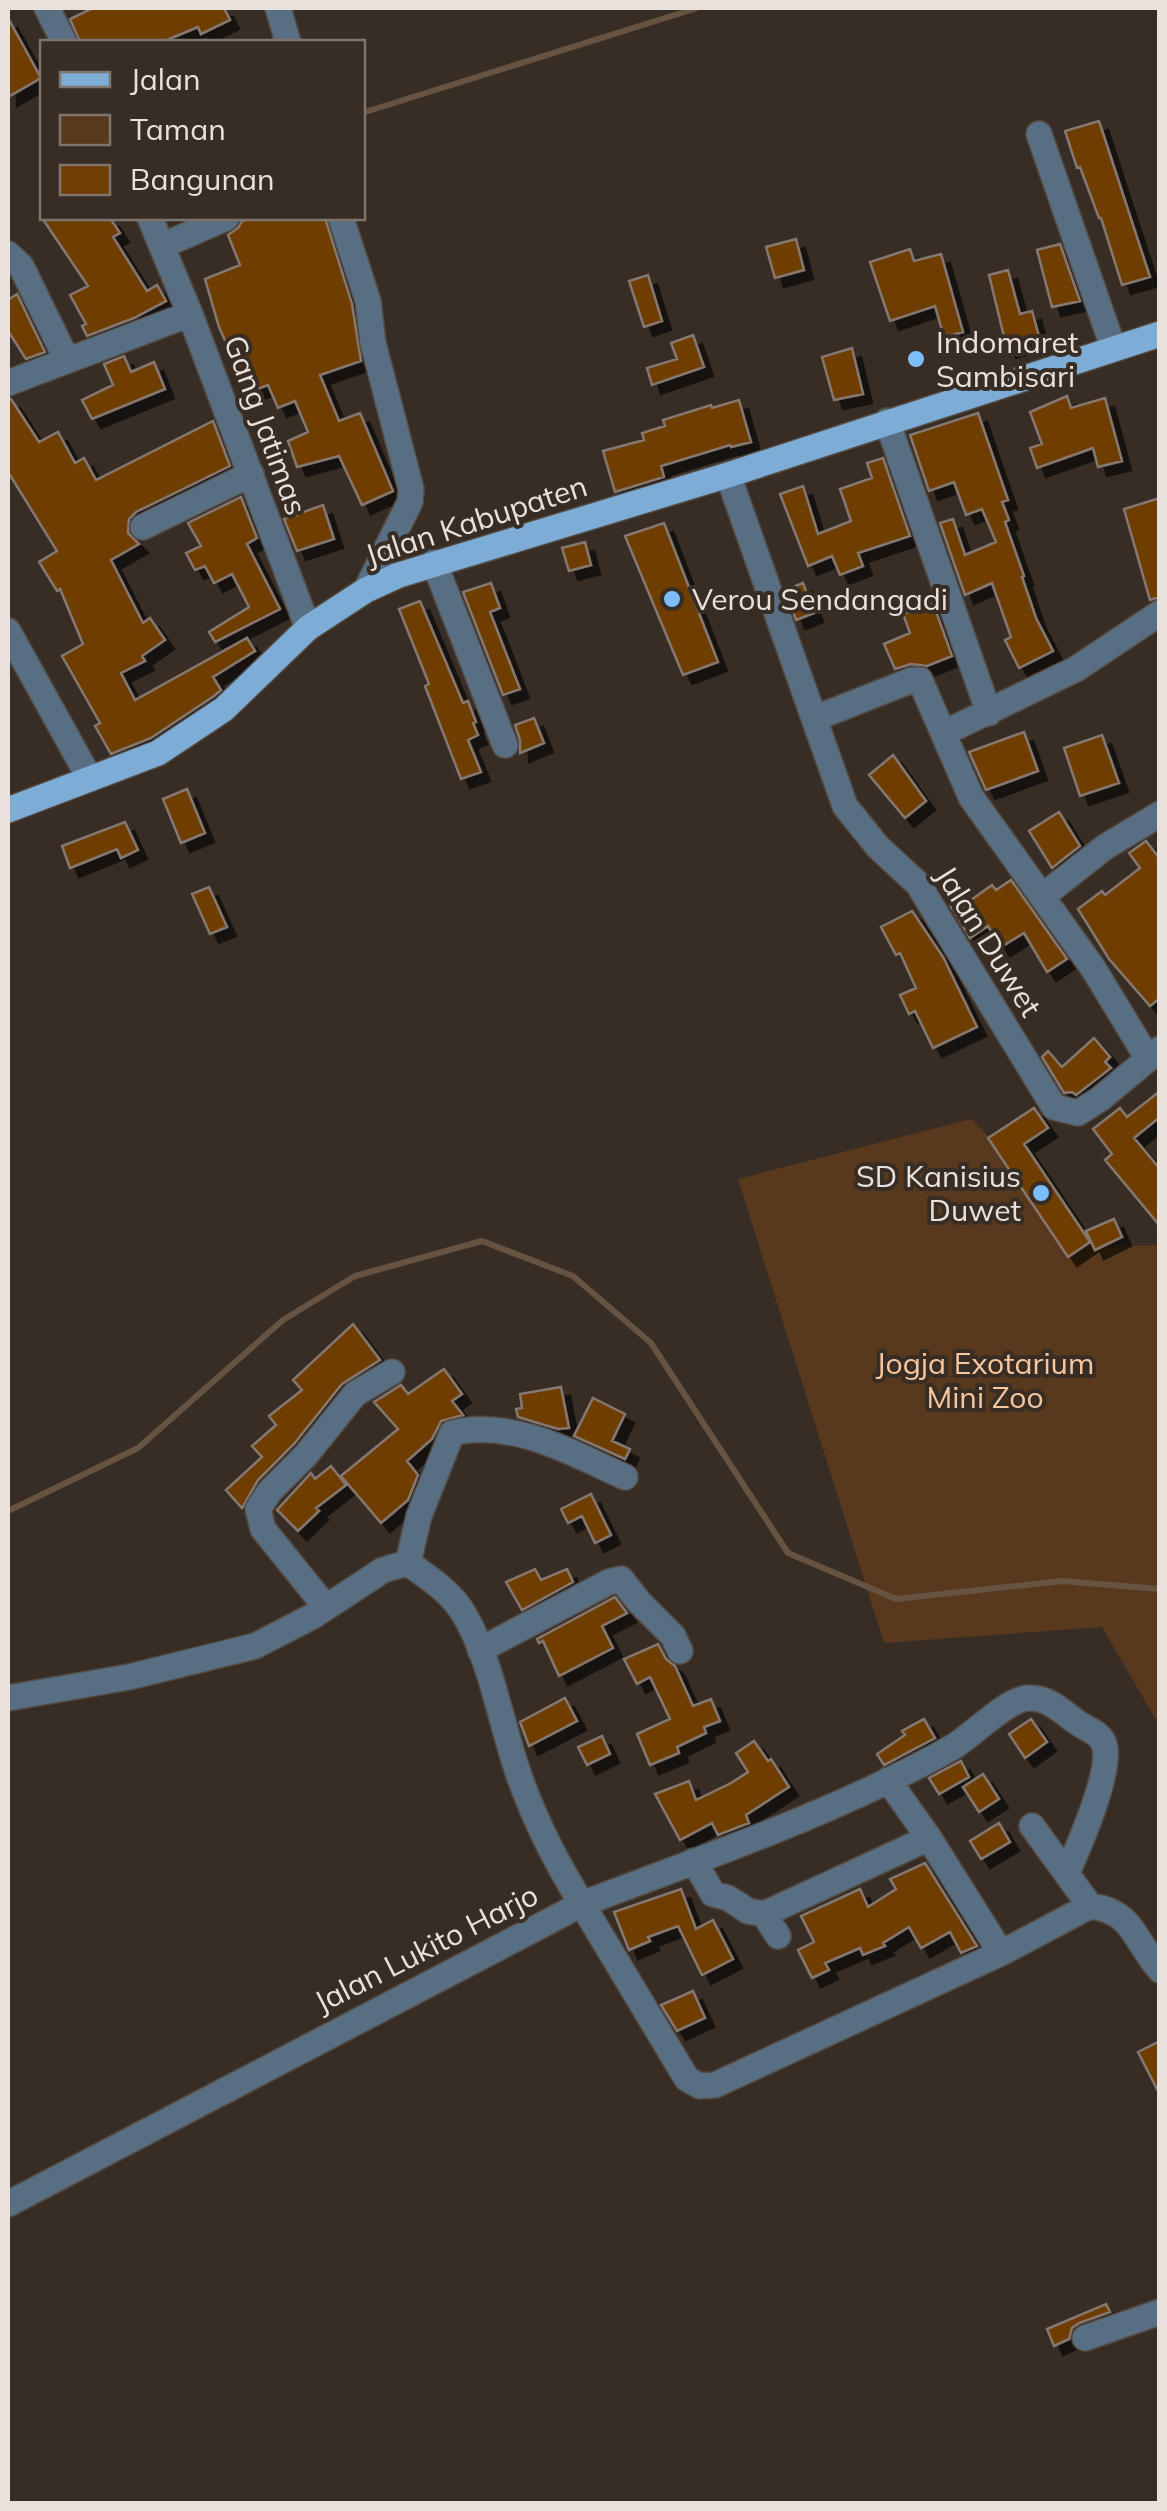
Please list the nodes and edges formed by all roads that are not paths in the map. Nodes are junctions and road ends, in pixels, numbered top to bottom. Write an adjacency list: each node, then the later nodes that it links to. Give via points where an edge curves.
1 (278, 8): 4 (street)
2 (51, 9): 3 (street)
3 (63, 40)
4 (275, 40)
5 (1039, 134): 14 (street)
6 (1058, 154): 14 (street)
7 (151, 220): 10 (street)
8 (222, 220): 10 (street)
9 (342, 220): 22 (street, via 412,489)
10 (164, 246): 12 (street)
11 (8, 254): 15 (street, via 22,266)
12 (190, 314): 15 (street, Gang Jatimas); 18 (street, Gang Jatimas)
13 (1159, 334): 14 (main road, Jalan Kabupaten)
14 (1120, 345): 17 (main road, Jalan Kabupaten)
15 (68, 360): 16 (street, Gang Jatimas)
16 (8, 383)
17 (887, 421): 19 (main road, Jalan Kabupaten); 26 (street)
18 (250, 474): 20 (street); 24 (street, Gang Jatimas)
19 (728, 475): 21 (main road, Jalan Kabupaten); 27 (street, Jalan Duwet)
20 (143, 526)
21 (434, 562): 22 (main road, Jalan Kabupaten); 29 (street)
22 (366, 590): 24 (main road, Jalan Kabupaten)
23 (1160, 614): 26 (street)
24 (308, 628): 30 (main road, Jalan Kabupaten, via 224,708 158,753)
25 (8, 631): 30 (street)
26 (989, 714): 28 (street)
27 (816, 718): 28 (street, via 916,679); 34 (street, Jalan Duwet, via 846,806 918,884 1054,1108 1078,1113)
28 (944, 733): 33 (street, via 984,819)
29 (505, 745)
30 (90, 779): 31 (main road, Jalan Kabupaten)
31 (8, 810)
32 (1160, 814): 33 (street, via 1104,847)
33 (1044, 896): 34 (street)
34 (1153, 1053)
35 (392, 1372): 38 (street, via 346,1404 258,1509 262,1529)
36 (625, 1477): 37 (street, via 512,1432 452,1433 418,1516)
37 (408, 1564): 38 (street, via 383,1570); 39 (street, via 452,1599)
38 (325, 1606): 41 (street, via 255,1646 129,1678)
39 (480, 1650): 40 (street, via 621,1579); 47 (street, via 520,1780 546,1844)
40 (680, 1651)
41 (8, 1698)
42 (888, 1780): 44 (street); 45 (street); 46 (street, via 955,1745 1022,1698 1054,1704 1105,1746 1106,1767)
43 (1032, 1826): 46 (street)
44 (929, 1838): 49 (street); 51 (street)
45 (694, 1861): 47 (street); 49 (street, via 712,1894)
46 (1066, 1873): 48 (street)
47 (582, 1904): 51 (street, Jalan Lukito Harjo, via 687,2079 700,2086 716,2085); 53 (street, Jalan Lukito Harjo)
48 (1090, 1906): 51 (street, Jalan Lukito Harjo); 52 (street, via 1122,1916)
49 (764, 1914): 50 (street)
50 (778, 1936)
51 (1000, 1953)
52 (1160, 1970)
53 (8, 2204)
54 (1160, 2312): 55 (street)
55 (1085, 2338)

